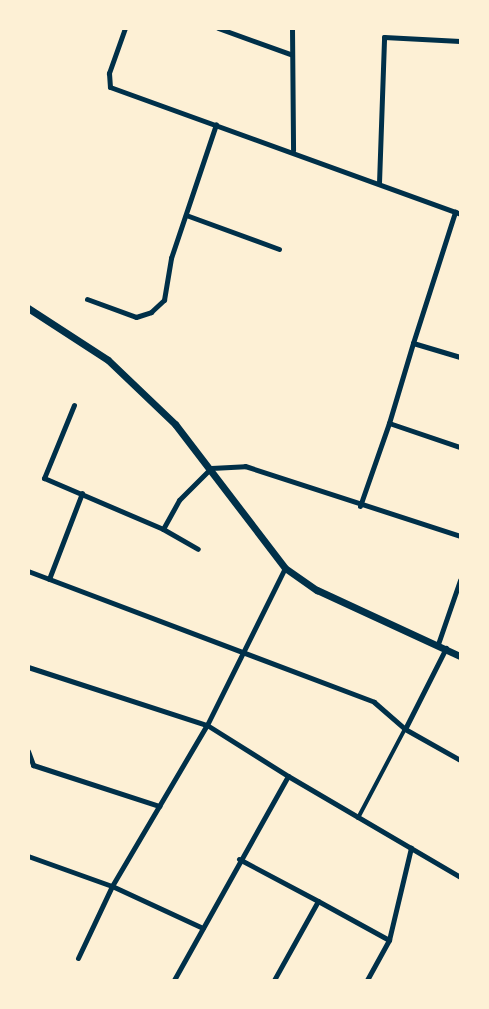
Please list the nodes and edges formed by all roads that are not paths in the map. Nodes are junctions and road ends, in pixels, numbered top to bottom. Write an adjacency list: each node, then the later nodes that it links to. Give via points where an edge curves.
1 (125, 28): 6 (street, via 109,73 110,87)
2 (218, 28): 5 (street)
3 (292, 28): 5 (street)
4 (460, 41): 8 (street, via 384,37)
5 (290, 54): 7 (street)
6 (216, 124): 7 (street); 10 (street)
7 (293, 150): 8 (street)
8 (379, 183): 9 (street)
9 (458, 213): 14 (street)
10 (186, 215): 11 (street); 12 (street, via 171,258 164,300 151,312 136,317)
11 (279, 249)
12 (87, 299)
13 (28, 308): 19 (main road, via 108,360 174,424)
14 (413, 343): 15 (street); 17 (street)
15 (460, 357)
16 (74, 405): 20 (street, via 44,478)
17 (389, 423): 18 (street); 21 (street)
18 (460, 447)
19 (211, 468): 21 (street, via 245,466); 22 (street, via 178,500); 25 (main road)
20 (82, 493): 22 (street); 27 (street)
21 (360, 506): 23 (street)
22 (163, 529): 24 (street)
23 (460, 536)
24 (198, 549)
25 (285, 568): 29 (main road, via 343,603); 31 (street)
26 (28, 570): 27 (street)
27 (49, 579): 31 (street)
28 (460, 580): 29 (street)
29 (438, 644): 30 (main road)
30 (446, 648): 32 (main road); 35 (street)
31 (242, 653): 34 (street); 35 (street, via 374,702)
32 (460, 656)
33 (28, 667): 34 (street)
34 (207, 726): 38 (street); 39 (street)
35 (405, 729): 37 (street); 40 (street)
36 (28, 751): 39 (street, via 33,765)
37 (460, 760)
38 (288, 776): 40 (street); 43 (street)
39 (159, 806): 45 (street)
40 (358, 818): 41 (street)
41 (411, 848): 44 (street); 48 (street)
42 (28, 856): 45 (street)
43 (239, 859): 46 (street); 47 (street)
44 (460, 877)
45 (112, 886): 47 (street); 49 (street)
46 (318, 902): 48 (street); 51 (street)
47 (203, 928): 50 (street)
48 (389, 940): 52 (street)
49 (78, 958)
50 (174, 981)
51 (274, 981)
52 (367, 981)

